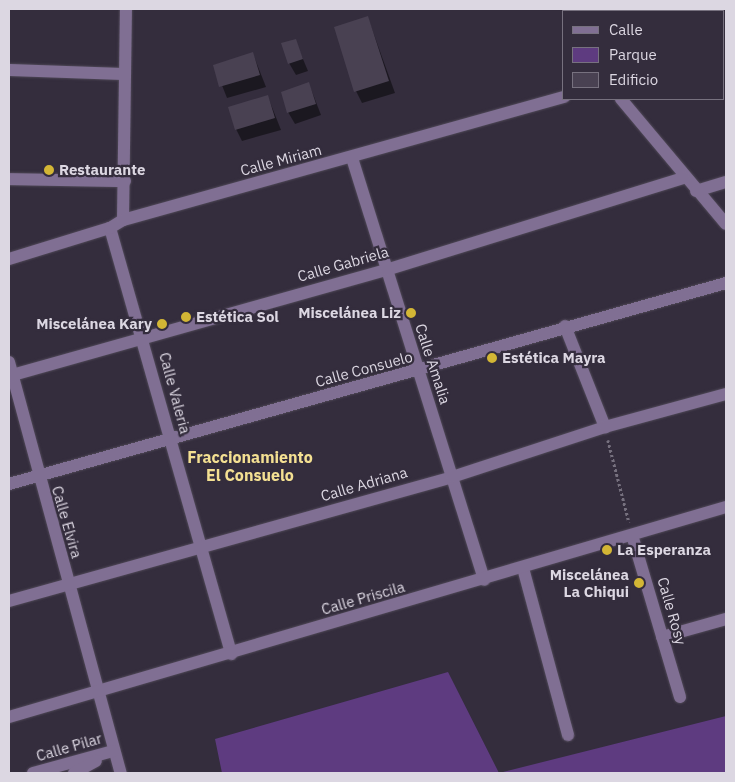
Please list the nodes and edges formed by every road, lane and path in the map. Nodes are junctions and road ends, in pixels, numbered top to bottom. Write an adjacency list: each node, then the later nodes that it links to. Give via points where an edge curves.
1 (126, 9): 3 (street)
2 (9, 70): 3 (street)
3 (124, 74): 9 (street)
4 (562, 98): 6 (street, Calle Miriam)
5 (621, 100): 7 (street)
6 (352, 158): 12 (street, Calle Miriam); 16 (street, Calle Amalia)
7 (684, 178): 11 (street); 16 (street, Calle Gabriela)
8 (9, 179): 9 (street)
9 (125, 181): 12 (street)
10 (726, 182): 11 (street)
11 (696, 191): 13 (street)
12 (123, 220): 14 (street, Calle Miriam)
13 (726, 224)
14 (110, 228): 15 (street, Calle Miriam); 19 (street, Calle Valeria)
15 (9, 259)
16 (386, 270): 19 (street, Calle Gabriela); 21 (street, Calle Amalia)
17 (726, 283): 18 (street, Calle Consuelo)
18 (565, 326): 21 (street, Calle Consuelo); 23 (street)
19 (143, 336): 20 (street, Calle Gabriela); 24 (street, Calle Valeria)
20 (10, 371): 25 (street, Calle Elvira)
21 (418, 371): 24 (street, Calle Consuelo); 26 (street, Calle Amalia)
22 (726, 394): 23 (street, Calle Adriana)
23 (605, 427): 26 (street, Calle Adriana); 29 (path)
24 (170, 437): 25 (street, Calle Consuelo); 30 (street, Calle Valeria)
25 (37, 477): 27 (street, Calle Consuelo); 33 (street, Calle Elvira)
26 (452, 477): 30 (street, Calle Adriana); 32 (street, Calle Amalia)
27 (9, 484)
28 (726, 507): 29 (street, Calle Priscila)
29 (632, 535): 31 (street, Calle Priscila); 36 (street, Calle Rosy)
30 (201, 547): 33 (street, Calle Adriana); 37 (street, Calle Valeria)
31 (523, 568): 32 (street, Calle Priscila); 41 (street)
32 (484, 580): 37 (street, Calle Priscila)
33 (68, 585): 34 (street, Calle Adriana); 38 (street, Calle Elvira)
34 (9, 601)
35 (726, 619): 36 (street)
36 (662, 637): 39 (street, Calle Rosy)
37 (231, 654): 38 (street, Calle Priscila)
38 (101, 688): 40 (street, Calle Priscila); 42 (street)
39 (680, 697)
40 (9, 718)
41 (568, 735)
42 (113, 751): 43 (street, Calle Pilar); 44 (street); 45 (street)
43 (33, 773)
44 (74, 773)
45 (121, 773)

